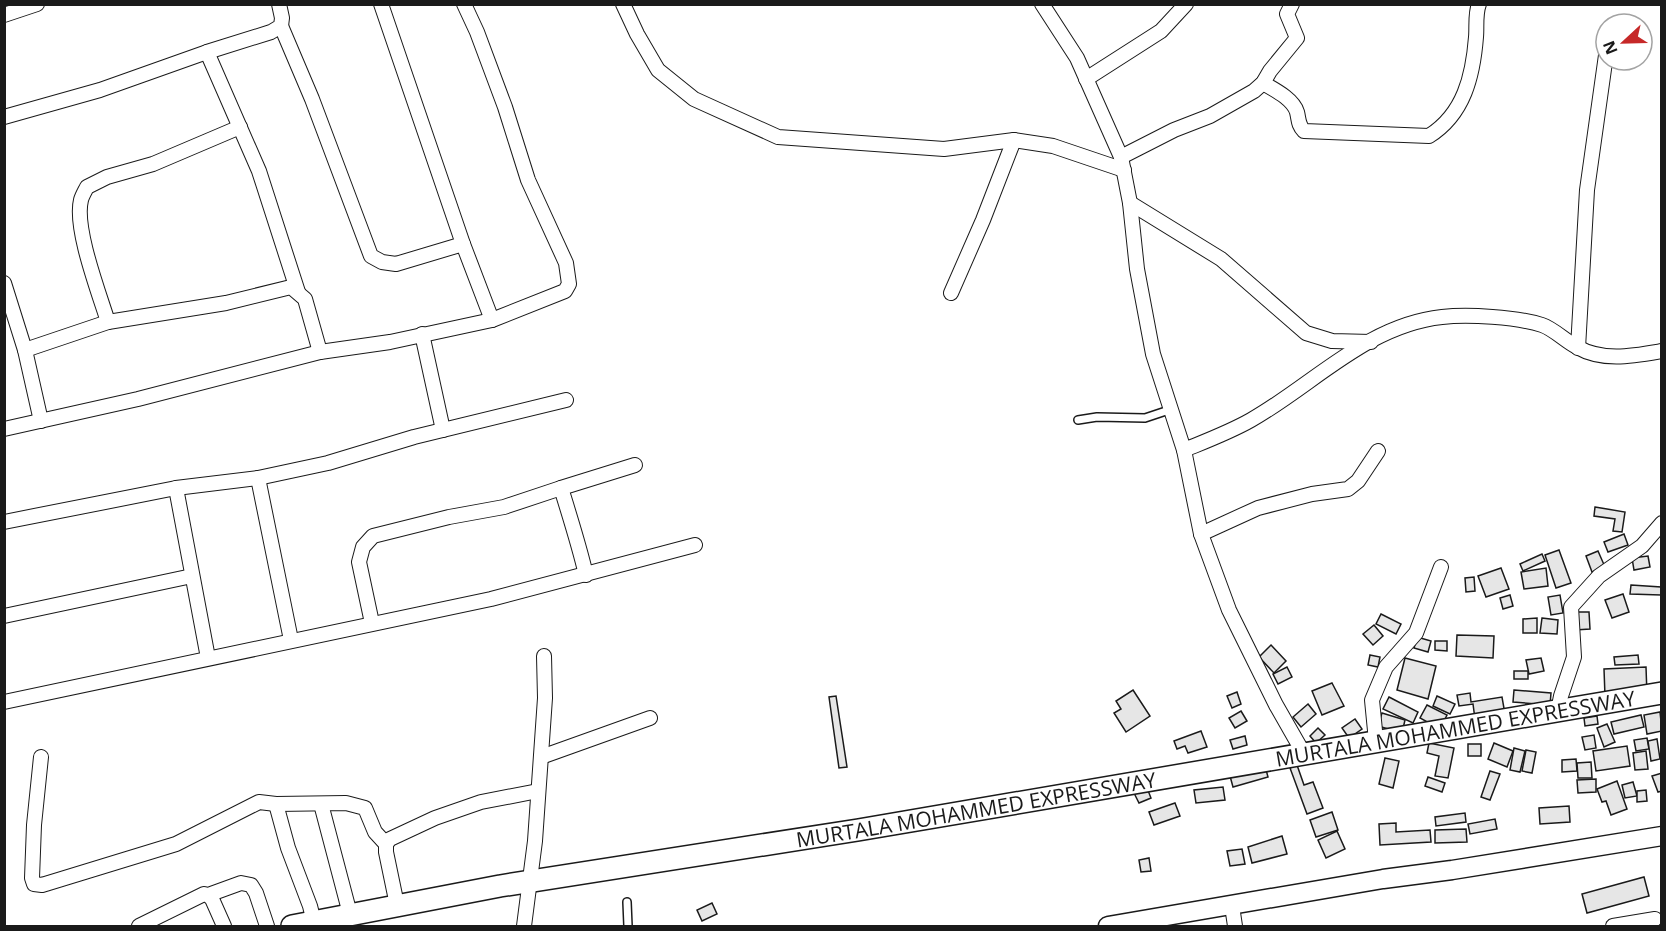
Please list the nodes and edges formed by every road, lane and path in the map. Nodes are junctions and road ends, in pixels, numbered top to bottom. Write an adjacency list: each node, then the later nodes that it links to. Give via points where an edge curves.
1 (37, 4): 10 (street)
2 (279, 4): 11 (street)
3 (381, 4): 21 (street)
4 (464, 4): 25 (street, via 528,180 569,276 565,291)
5 (622, 4): 18 (street, via 658,70 694,99 778,137 944,149)
6 (1042, 4): 14 (street)
7 (1186, 4): 14 (street, via 1161,31)
8 (1292, 4): 15 (street, via 1287,14 1297,38)
9 (1479, 4): 15 (street, via 1470,78 1463,97 1454,112 1429,136 1304,131 1293,105)
10 (4, 15)
11 (281, 26): 12 (street); 21 (street, via 371,256 396,264)
12 (207, 51): 16 (street, via 100,90); 17 (street)
13 (1604, 72): 29 (street, via 1587,190)
14 (1086, 79): 19 (street)
15 (1263, 83): 19 (street, via 1210,116 1174,130)
16 (4, 117)
17 (240, 127): 23 (street, via 259,171); 26 (street, via 87,187 80,217)
18 (1014, 140): 19 (street); 24 (street)
19 (1123, 163): 20 (street)
20 (1130, 203): 28 (street, via 1221,259 1306,333 1332,341); 34 (street, via 1137,269 1153,354)
21 (463, 244): 25 (street)
22 (4, 283): 30 (street)
23 (298, 292): 26 (street, via 291,287 226,303); 32 (street, via 305,298)
24 (951, 292)
25 (492, 320): 27 (street)
26 (108, 322): 30 (street)
27 (422, 334): 32 (street); 38 (street)
28 (1371, 342): 29 (street, via 1404,325 1442,317 1496,318 1543,326); 39 (street, via 1251,420)
29 (1578, 348): 31 (street, via 1606,357)
30 (25, 350): 36 (street)
31 (1662, 351)
32 (320, 352): 36 (street)
33 (566, 400): 38 (street)
34 (1172, 409): 35 (lane, via 1145,418); 39 (street)
35 (1078, 420)
36 (41, 421): 37 (street)
37 (4, 429)
38 (442, 430): 42 (street, via 328,463)
39 (1184, 450): 47 (street)
40 (1378, 451): 47 (street, via 1348,489 1258,508)
41 (634, 465): 44 (street)
42 (258, 478): 43 (street); 54 (street)
43 (176, 488): 45 (street); 51 (street)
44 (561, 488): 50 (street); 53 (street, via 504,507 373,536 363,547 359,562)
45 (4, 522)
46 (1662, 523): 59 (street, via 1642,546 1599,576 1570,607 1574,657)
47 (1201, 534): 62 (street, via 1229,610)
48 (695, 545): 50 (street)
49 (1441, 567): 61 (street, via 1416,633 1386,667 1372,700)
50 (586, 575): 53 (street)
51 (192, 576): 52 (street); 56 (street)
52 (4, 616)
53 (372, 623): 54 (street)
54 (291, 640): 56 (street)
55 (544, 656): 64 (street)
56 (208, 658): 58 (street)
57 (1662, 693): 59 (main road, MURTALA MOHAMMED EXPRESSWAY)
58 (4, 702)
59 (1558, 711): 61 (main road, MURTALA MOHAMMED EXPRESSWAY)
60 (650, 718): 64 (street)
61 (1376, 741): 62 (main road, MURTALA MOHAMMED EXPRESSWAY)
62 (1304, 754): 70 (main road, MURTALA MOHAMMED EXPRESSWAY)
63 (41, 757): 66 (street, via 34,825 34,884 42,885 176,844 259,802)
64 (541, 757): 65 (street)
65 (538, 791): 69 (street, via 481,802 435,818); 70 (street)
66 (276, 804): 67 (street); 77 (street)
67 (321, 804): 69 (street, via 365,807 375,832); 75 (street)
68 (1662, 836): 74 (main road)
69 (386, 844): 73 (street)
70 (530, 882): 73 (main road, MURTALA MOHAMMED EXPRESSWAY); 82 (street)
71 (208, 895): 78 (street); 79 (street); 80 (street, via 241,883 251,885)
72 (627, 902): 83 (lane)
73 (397, 906): 75 (main road, MURTALA MOHAMMED EXPRESSWAY)
74 (1232, 906): 84 (main road); 85 (street)
75 (350, 915): 77 (main road, MURTALA MOHAMMED EXPRESSWAY)
76 (1655, 919): 86 (street)
77 (314, 922): 81 (main road, MURTALA MOHAMMED EXPRESSWAY)
78 (139, 927)
79 (224, 927)
80 (267, 927)
81 (292, 927)
82 (524, 927)
83 (628, 927)
84 (1108, 927)
85 (1235, 927)
86 (1613, 927)

